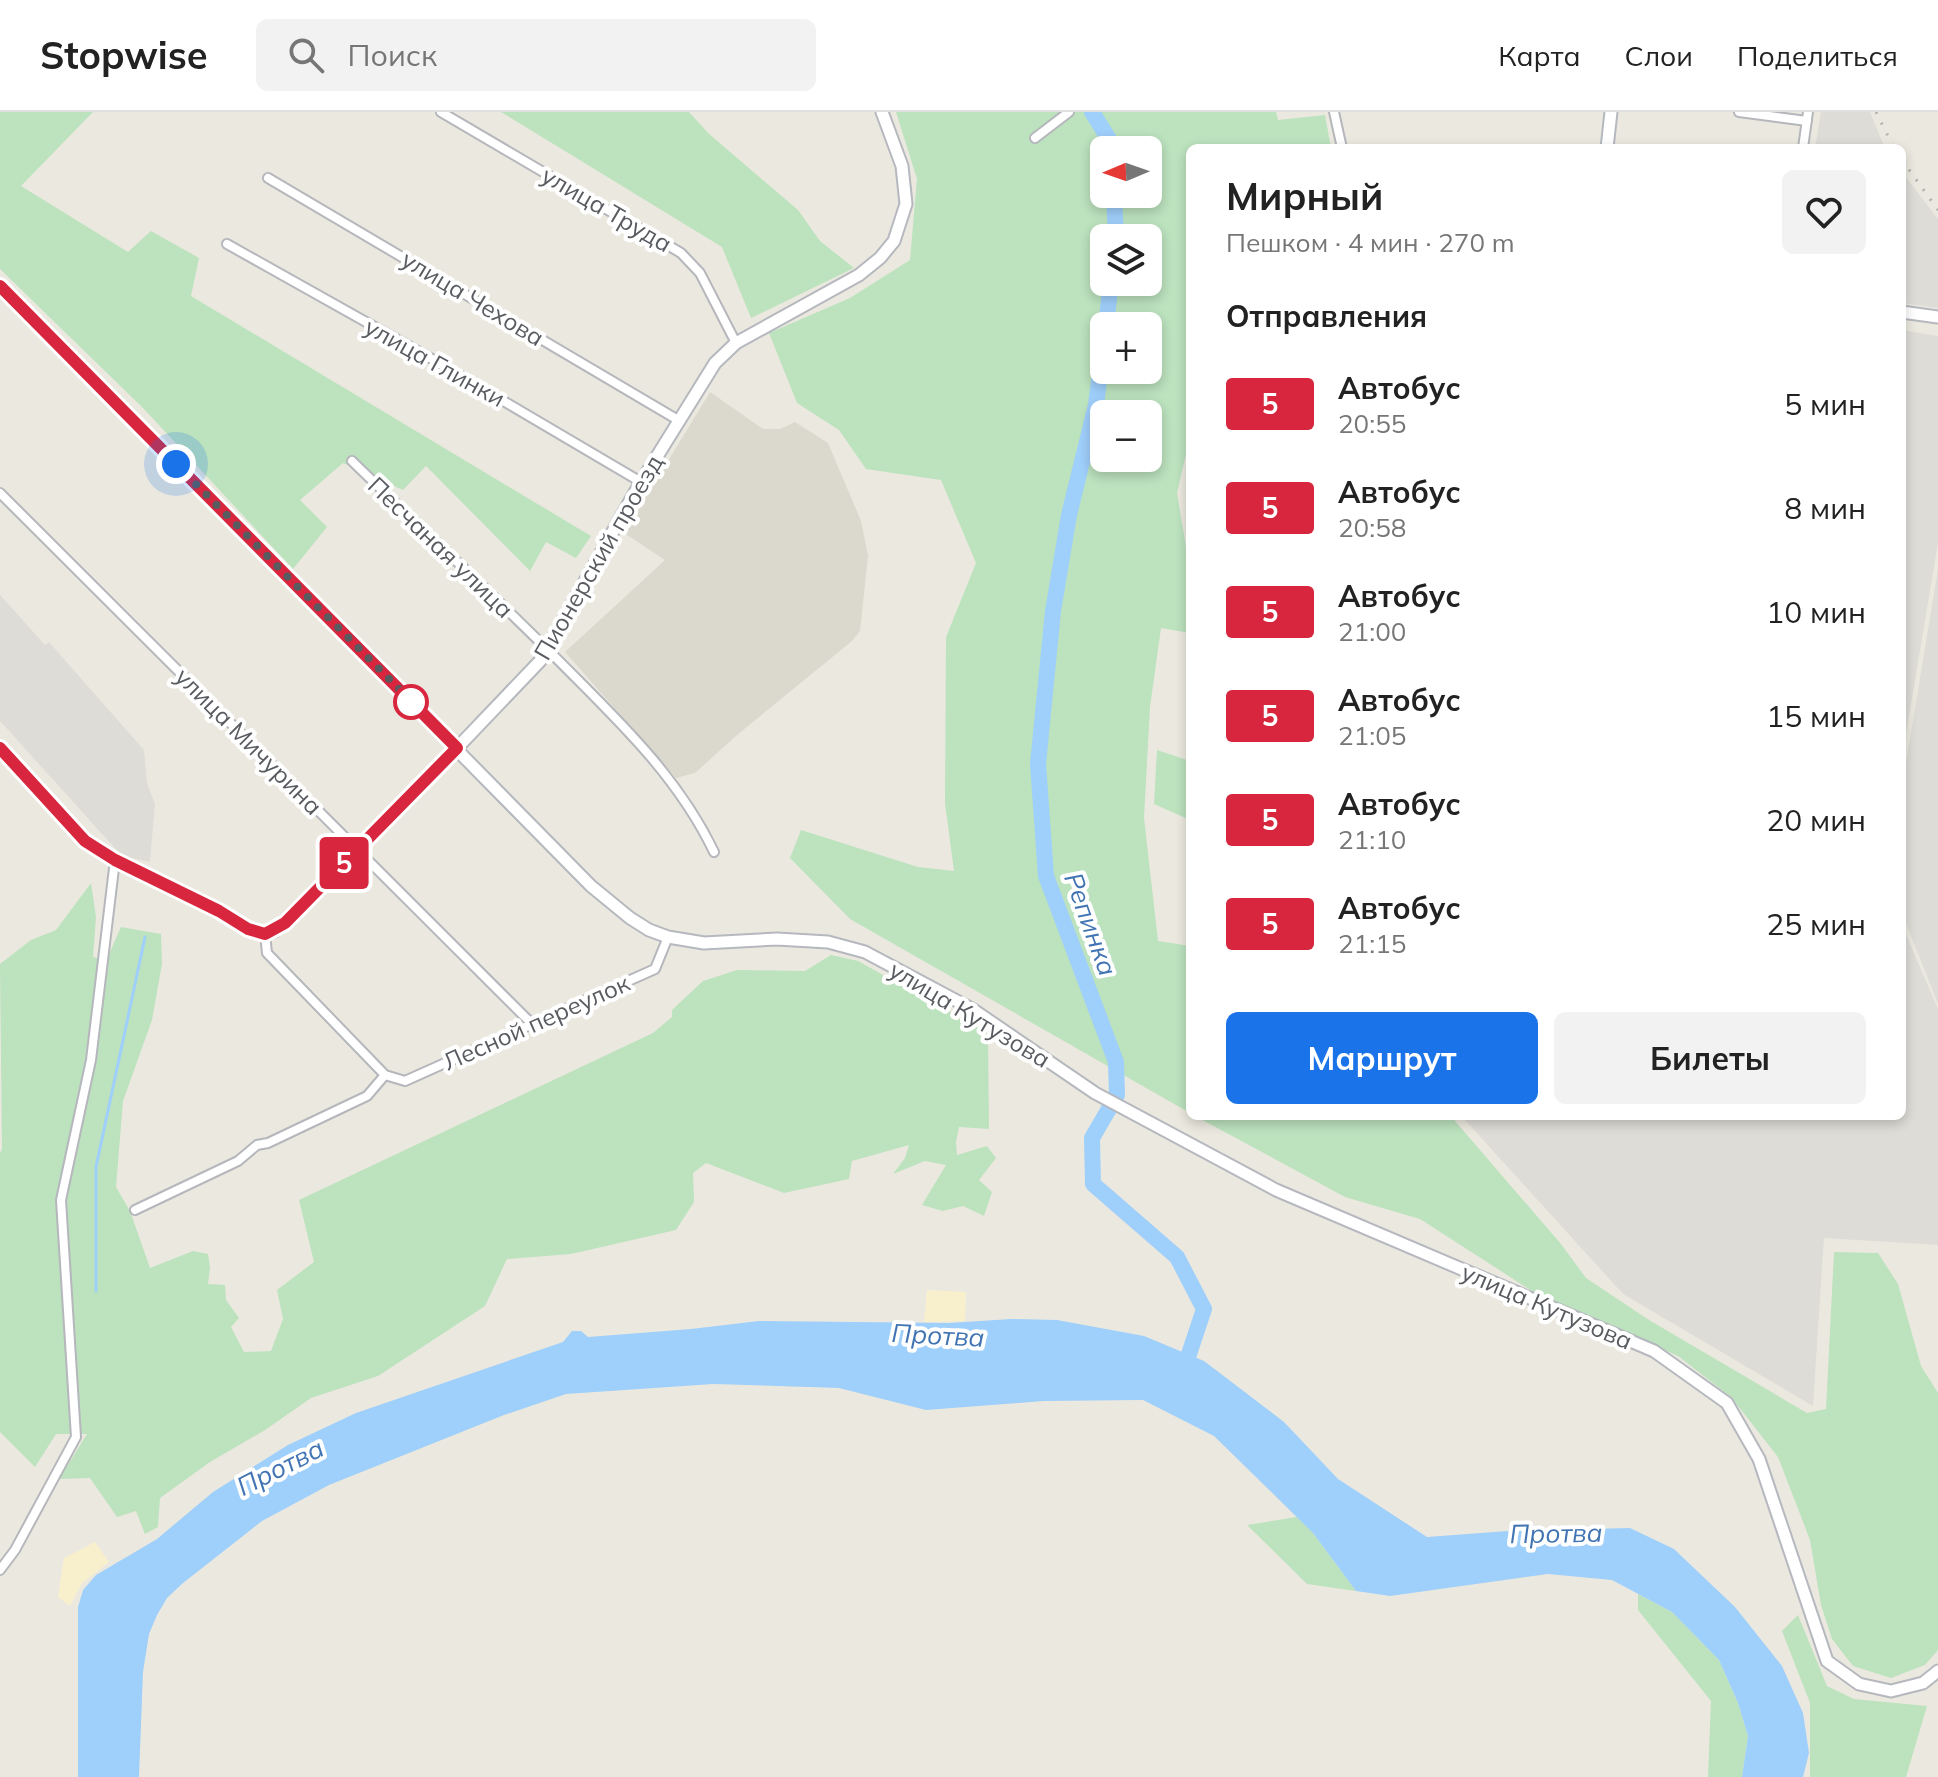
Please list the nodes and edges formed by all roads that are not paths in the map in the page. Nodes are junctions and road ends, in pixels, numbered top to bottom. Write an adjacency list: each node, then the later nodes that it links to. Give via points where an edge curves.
1 (441, 112): 17 (street, улица Труда, via 681,253 700,273)
2 (882, 112): 17 (main road, Пионерский проезд, via 902,166 906,204 894,241 859,275)
3 (1069, 112): 8 (street)
4 (1334, 112): 9 (street)
5 (1611, 112): 10 (main road)
6 (1739, 112): 7 (street)
7 (1808, 117): 11 (street)
8 (1035, 138)
9 (1341, 144)
10 (1607, 144)
11 (1804, 144)
12 (268, 178): 18 (street, улица Чехова)
13 (227, 244): 20 (street, улица Глинки)
14 (0, 286): 24 (main road, улица Кутузова)
15 (1906, 313): 16 (main road)
16 (1938, 317)
17 (736, 343): 18 (main road, Пионерский проезд, via 715,363)
18 (678, 420): 20 (main road, Пионерский проезд)
19 (352, 461): 22 (street, Песчаная улица)
20 (641, 482): 22 (main road, Пионерский проезд)
21 (0, 493): 25 (street, улица Мичурина)
22 (546, 648): 24 (main road, Пионерский проезд, via 527,676); 26 (street, Песчаная улица, via 648,751 698,818)
23 (0, 748): 27 (main road, via 85,841)
24 (457, 748): 25 (main road, Пионерский проезд); 29 (main road, улица Кутузова, via 591,886 630,918)
25 (357, 849): 28 (main road, Пионерский проезд, via 285,923); 30 (street, улица Мичурина)
26 (714, 852)
27 (115, 860): 28 (main road); 33 (street, via 91,1060 61,1200 76,1437)
28 (265, 934): 31 (street, via 267,953)
29 (668, 937): 30 (street, Лесной переулок, via 655,969); 34 (main road, улица Кутузова, via 704,943 828,942 865,952 972,1009 1127,1111 1276,1190 1654,1351 1727,1403 1759,1459 1827,1661 1859,1684 1891,1691 1923,1683)
30 (531, 1023): 31 (street, Лесной переулок, via 405,1081)
31 (385, 1075): 32 (street, via 353,1104 257,1145 238,1161)
32 (135, 1210)
33 (0, 1570)
34 (1938, 1671)

